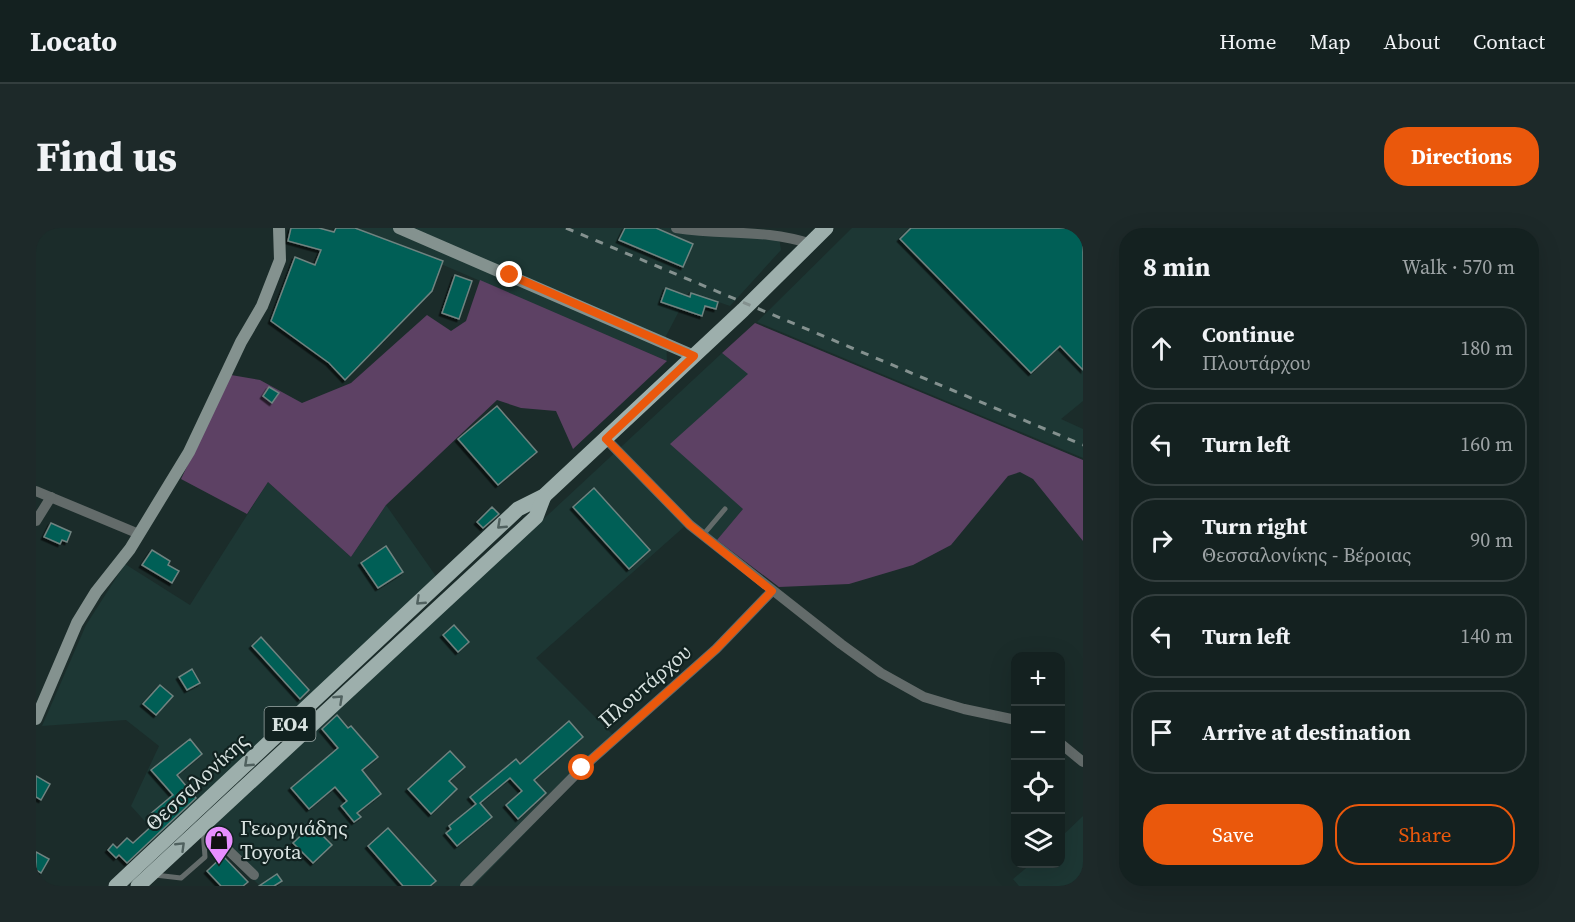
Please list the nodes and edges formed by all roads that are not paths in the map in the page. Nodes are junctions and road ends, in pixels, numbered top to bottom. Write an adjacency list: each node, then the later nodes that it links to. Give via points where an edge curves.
1 (279, 228): 13 (street, via 280,260 262,306 189,452)
2 (399, 228): 6 (street)
3 (676, 228): 5 (street, via 699,232 757,229)
4 (834, 228): 5 (main road, ΕΟ4)
5 (819, 237): 6 (main road, ΕΟ4)
6 (694, 356): 7 (main road, ΕΟ4)
7 (606, 439): 9 (main road, ΕΟ4); 14 (street)
8 (36, 491): 10 (street)
9 (544, 496): 20 (main road, Θεσσαλονίκης / ΕΟ4, one-way to 9, via 536,517); 23 (main road, Θεσσαλονίκης / ΕΟ4, one-way to 23, via 518,509)
10 (51, 497): 12 (street); 13 (street)
11 (725, 510): 14 (lane)
12 (36, 521)
13 (139, 534): 17 (street, via 77,623)
14 (703, 535): 15 (street)
15 (772, 591): 16 (street, via 881,673 924,697); 25 (street, Πλουτάρχου, via 716,649 582,768)
16 (1011, 719)
17 (36, 720)
18 (1065, 747): 19 (street)
19 (1083, 762)
20 (202, 825): 21 (street); 22 (main road, Θεσσαλονίκης / ΕΟ4, one-way to 20); 22 (lane, via 205,857 181,878)
21 (254, 874)
22 (150, 875): 24 (main road, Θεσσαλονίκης / ΕΟ4)
23 (116, 886)
24 (138, 886)
25 (465, 886)

